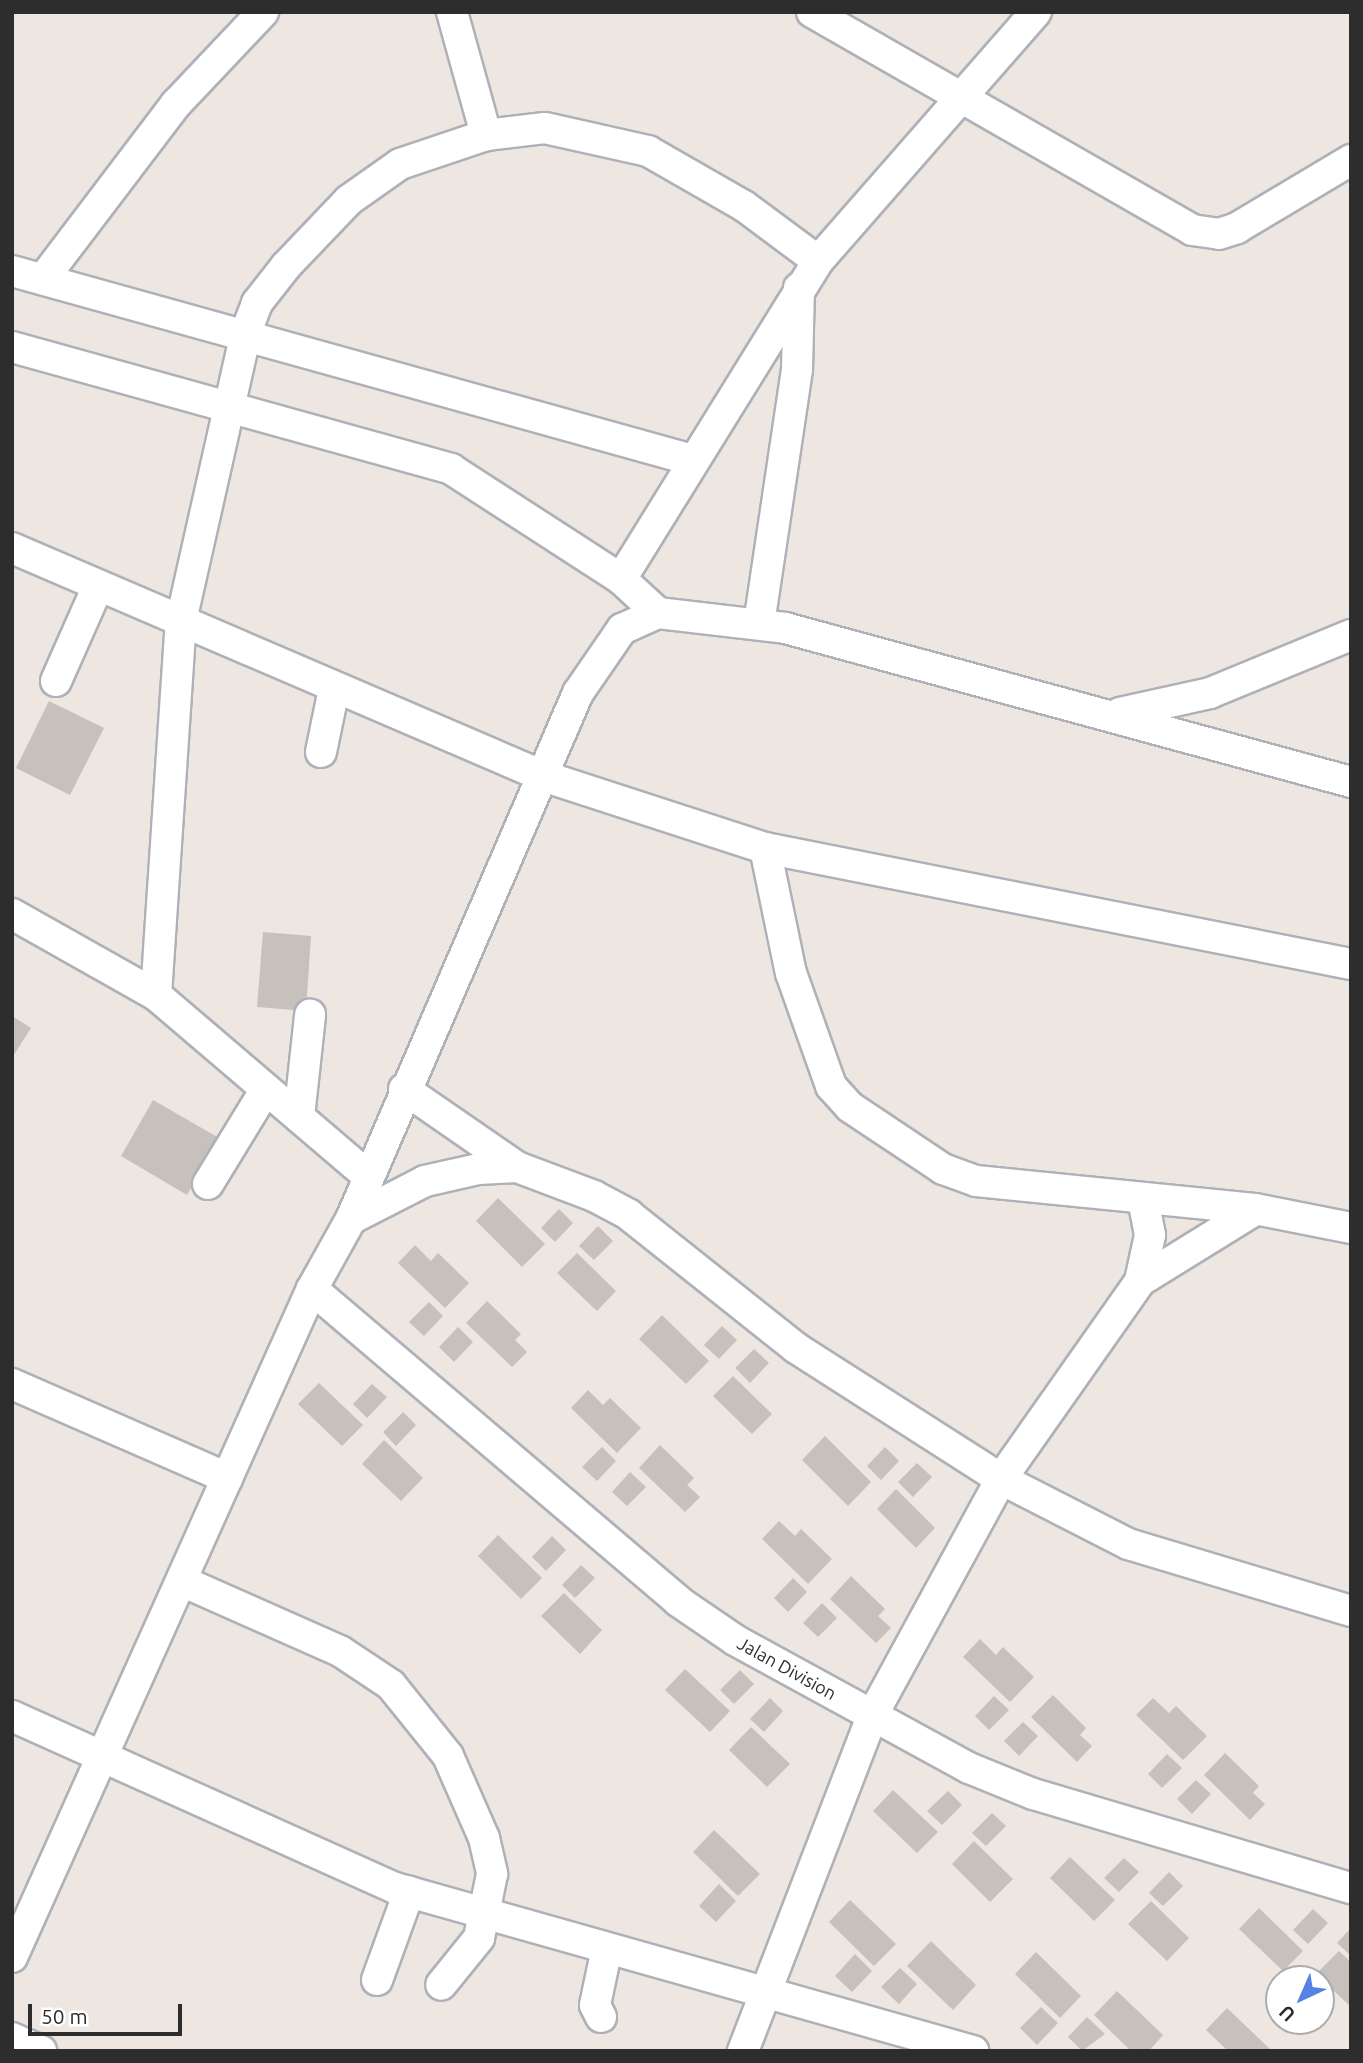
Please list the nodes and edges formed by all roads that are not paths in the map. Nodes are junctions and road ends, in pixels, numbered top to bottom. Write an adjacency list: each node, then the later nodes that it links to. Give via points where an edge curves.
1 (263, 12): 10 (street, via 176,104)
2 (452, 12): 6 (street)
3 (811, 12): 5 (street)
4 (1036, 12): 5 (street)
5 (954, 99): 7 (street, via 1205,233 1237,228); 8 (street)
6 (486, 135): 8 (street, via 545,128 648,151 744,206); 12 (street, via 400,164 349,200 270,284)
7 (1351, 160)
8 (818, 261): 11 (street)
9 (12, 271): 10 (street)
10 (43, 279): 12 (street)
11 (799, 288): 15 (street); 21 (street, via 797,369)
12 (246, 332): 14 (street); 15 (street)
13 (12, 346): 14 (street)
14 (228, 408): 17 (street, via 451,469); 20 (street)
15 (692, 460): 17 (street)
16 (16, 560): 18 (street)
17 (621, 579): 19 (street)
18 (99, 586): 20 (street); 23 (street)
19 (658, 612): 21 (street); 29 (street, via 633,620 602,649)
20 (181, 621): 24 (street); 34 (street)
21 (759, 624): 26 (street)
22 (1351, 635): 25 (street)
23 (56, 681)
24 (334, 689): 28 (street); 29 (street)
25 (1210, 693): 26 (street); 27 (street)
26 (1113, 714): 27 (street)
27 (1205, 739): 30 (street)
28 (321, 752)
29 (544, 776): 31 (street); 37 (street)
30 (1351, 782)
31 (765, 848): 33 (street); 42 (street, via 791,974 822,1071 840,1098 960,1177)
32 (12, 914): 34 (street)
33 (1351, 964)
34 (156, 995): 36 (street)
35 (310, 1015): 38 (street)
36 (266, 1089): 38 (street); 41 (street)
37 (404, 1089): 39 (street); 40 (street)
38 (299, 1116): 40 (street)
39 (517, 1167): 44 (street, via 425,1181); 50 (street, via 629,1215 796,1348)
40 (367, 1175): 44 (street)
41 (208, 1184)
42 (1144, 1203): 43 (street); 46 (street, via 1150,1235)
43 (1255, 1209): 45 (street); 46 (street)
44 (351, 1219): 47 (street)
45 (1351, 1228)
46 (1140, 1281): 50 (street)
47 (312, 1289): 49 (street); 53 (street, Jalan Division, via 678,1601 735,1640)
48 (12, 1384): 49 (street)
49 (227, 1478): 51 (street)
50 (1001, 1479): 52 (street, via 1140,1549); 53 (street)
51 (184, 1582): 55 (street); 58 (street, via 340,1651 391,1685 424,1720 469,1797 484,1838 492,1874)
52 (1351, 1611)
53 (873, 1714): 56 (street, Jalan Division, via 970,1768 1033,1794); 63 (street)
54 (12, 1716): 55 (street)
55 (103, 1759): 57 (street); 60 (street)
56 (1351, 1888)
57 (409, 1892): 58 (street); 61 (street)
58 (488, 1915): 59 (street); 62 (street, via 474,1946)
59 (607, 1948): 63 (street); 64 (street, via 596,1998)
60 (12, 1957)
61 (377, 1980)
62 (441, 1985)
63 (761, 1991): 67 (street); 68 (street)
64 (601, 2017)
65 (12, 2038): 66 (street)
66 (41, 2051)
67 (743, 2051)
68 (973, 2051)

